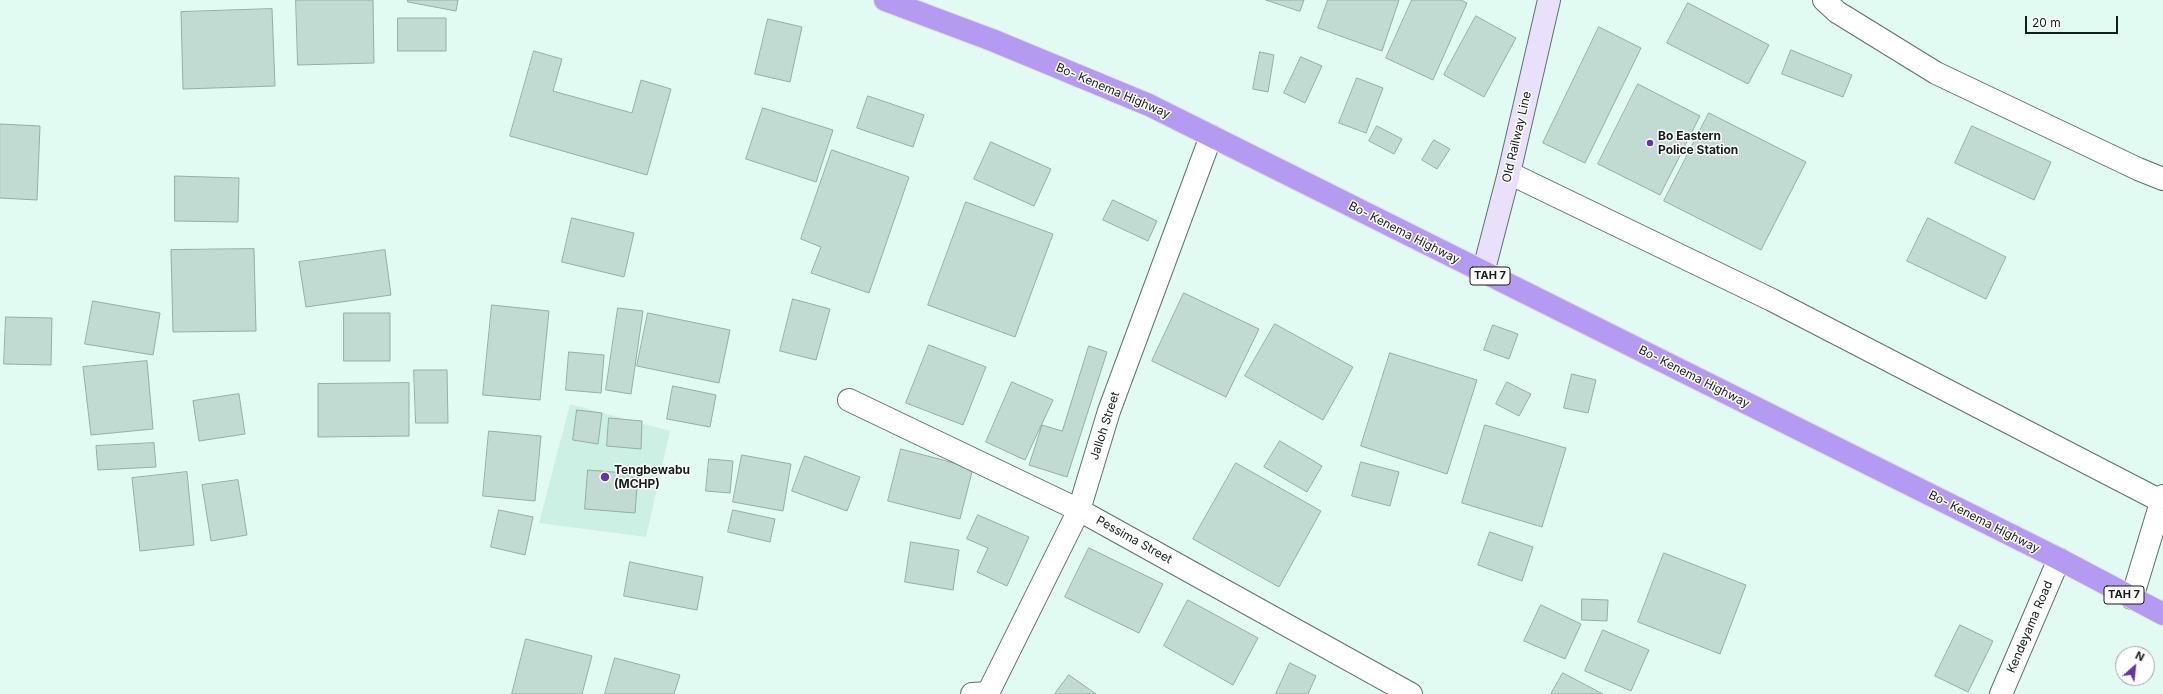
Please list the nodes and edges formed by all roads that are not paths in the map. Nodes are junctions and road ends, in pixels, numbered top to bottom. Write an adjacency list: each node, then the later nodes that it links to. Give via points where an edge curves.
1 (885, 0): 4 (highway, Bo- Kenema Highway / TAH 7, via 992,40 1135,100)
2 (1549, 0): 5 (street, Old Railway Line)
3 (1824, 0): 6 (street, via 1837,12 1936,73 2138,170)
4 (1211, 136): 7 (highway, Bo- Kenema Highway / TAH 7); 10 (street, Jalloh Street, via 1109,411)
5 (1509, 173): 7 (street, Old Railway Line); 9 (street, via 1772,300)
6 (2163, 179)
7 (1483, 273): 11 (highway, Bo- Kenema Highway / TAH 7)
8 (849, 400): 10 (street, Pessima Street)
9 (2162, 498): 12 (street)
10 (1079, 510): 14 (street, Jalloh Street, via 988,693); 15 (street, Pessima Street)
11 (2058, 560): 12 (highway, Bo- Kenema Highway / TAH 7); 16 (street, Kendeyama Road)
12 (2132, 598): 13 (highway, TAH 7)
13 (2163, 614)
14 (972, 694)
15 (1411, 694)
16 (2001, 694)

